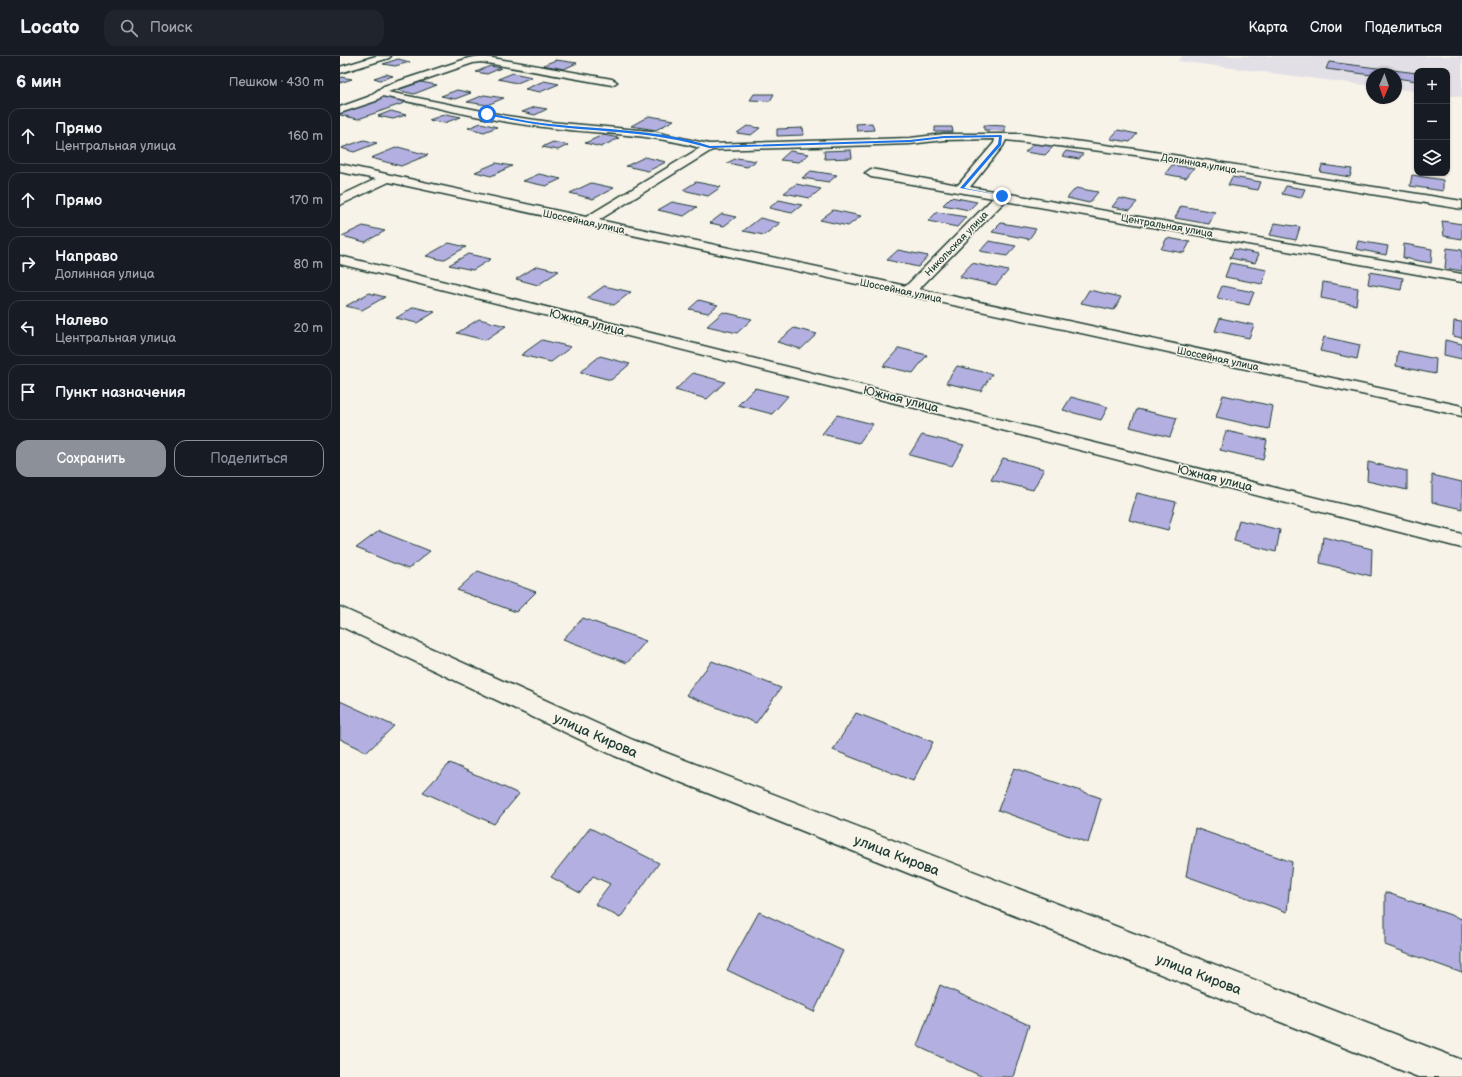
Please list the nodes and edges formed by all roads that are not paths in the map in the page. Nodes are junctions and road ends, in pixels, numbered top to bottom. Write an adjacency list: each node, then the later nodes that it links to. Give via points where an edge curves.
1 (386, 56): 2 (street)
2 (340, 70)
3 (612, 82): 4 (street, via 477,59 386,88)
4 (380, 93): 5 (street, via 372,99); 7 (street, via 549,125 635,132 693,141)
5 (340, 110)
6 (1001, 136): 7 (street, Долинная улица); 11 (street, via 1000,144); 14 (street, Долинная улица, via 1114,149)
7 (709, 147): 15 (street)
8 (340, 168): 10 (street, Шоссейная улица)
9 (871, 173): 11 (street, Центральная улица)
10 (386, 179): 13 (street); 15 (street, Шоссейная улица)
11 (962, 188): 12 (street, Центральная улица)
12 (1002, 196): 17 (street, Центральная улица); 18 (street, Никольская улица)
13 (340, 201)
14 (1462, 205)
15 (587, 222): 18 (street, Шоссейная улица)
16 (340, 260): 20 (street, Южная улица)
17 (1462, 278)
18 (909, 291): 19 (street, Шоссейная улица)
19 (1462, 411)
20 (1462, 541)
21 (340, 616): 22 (street, улица Кирова, via 624,748)
22 (1462, 1077)

